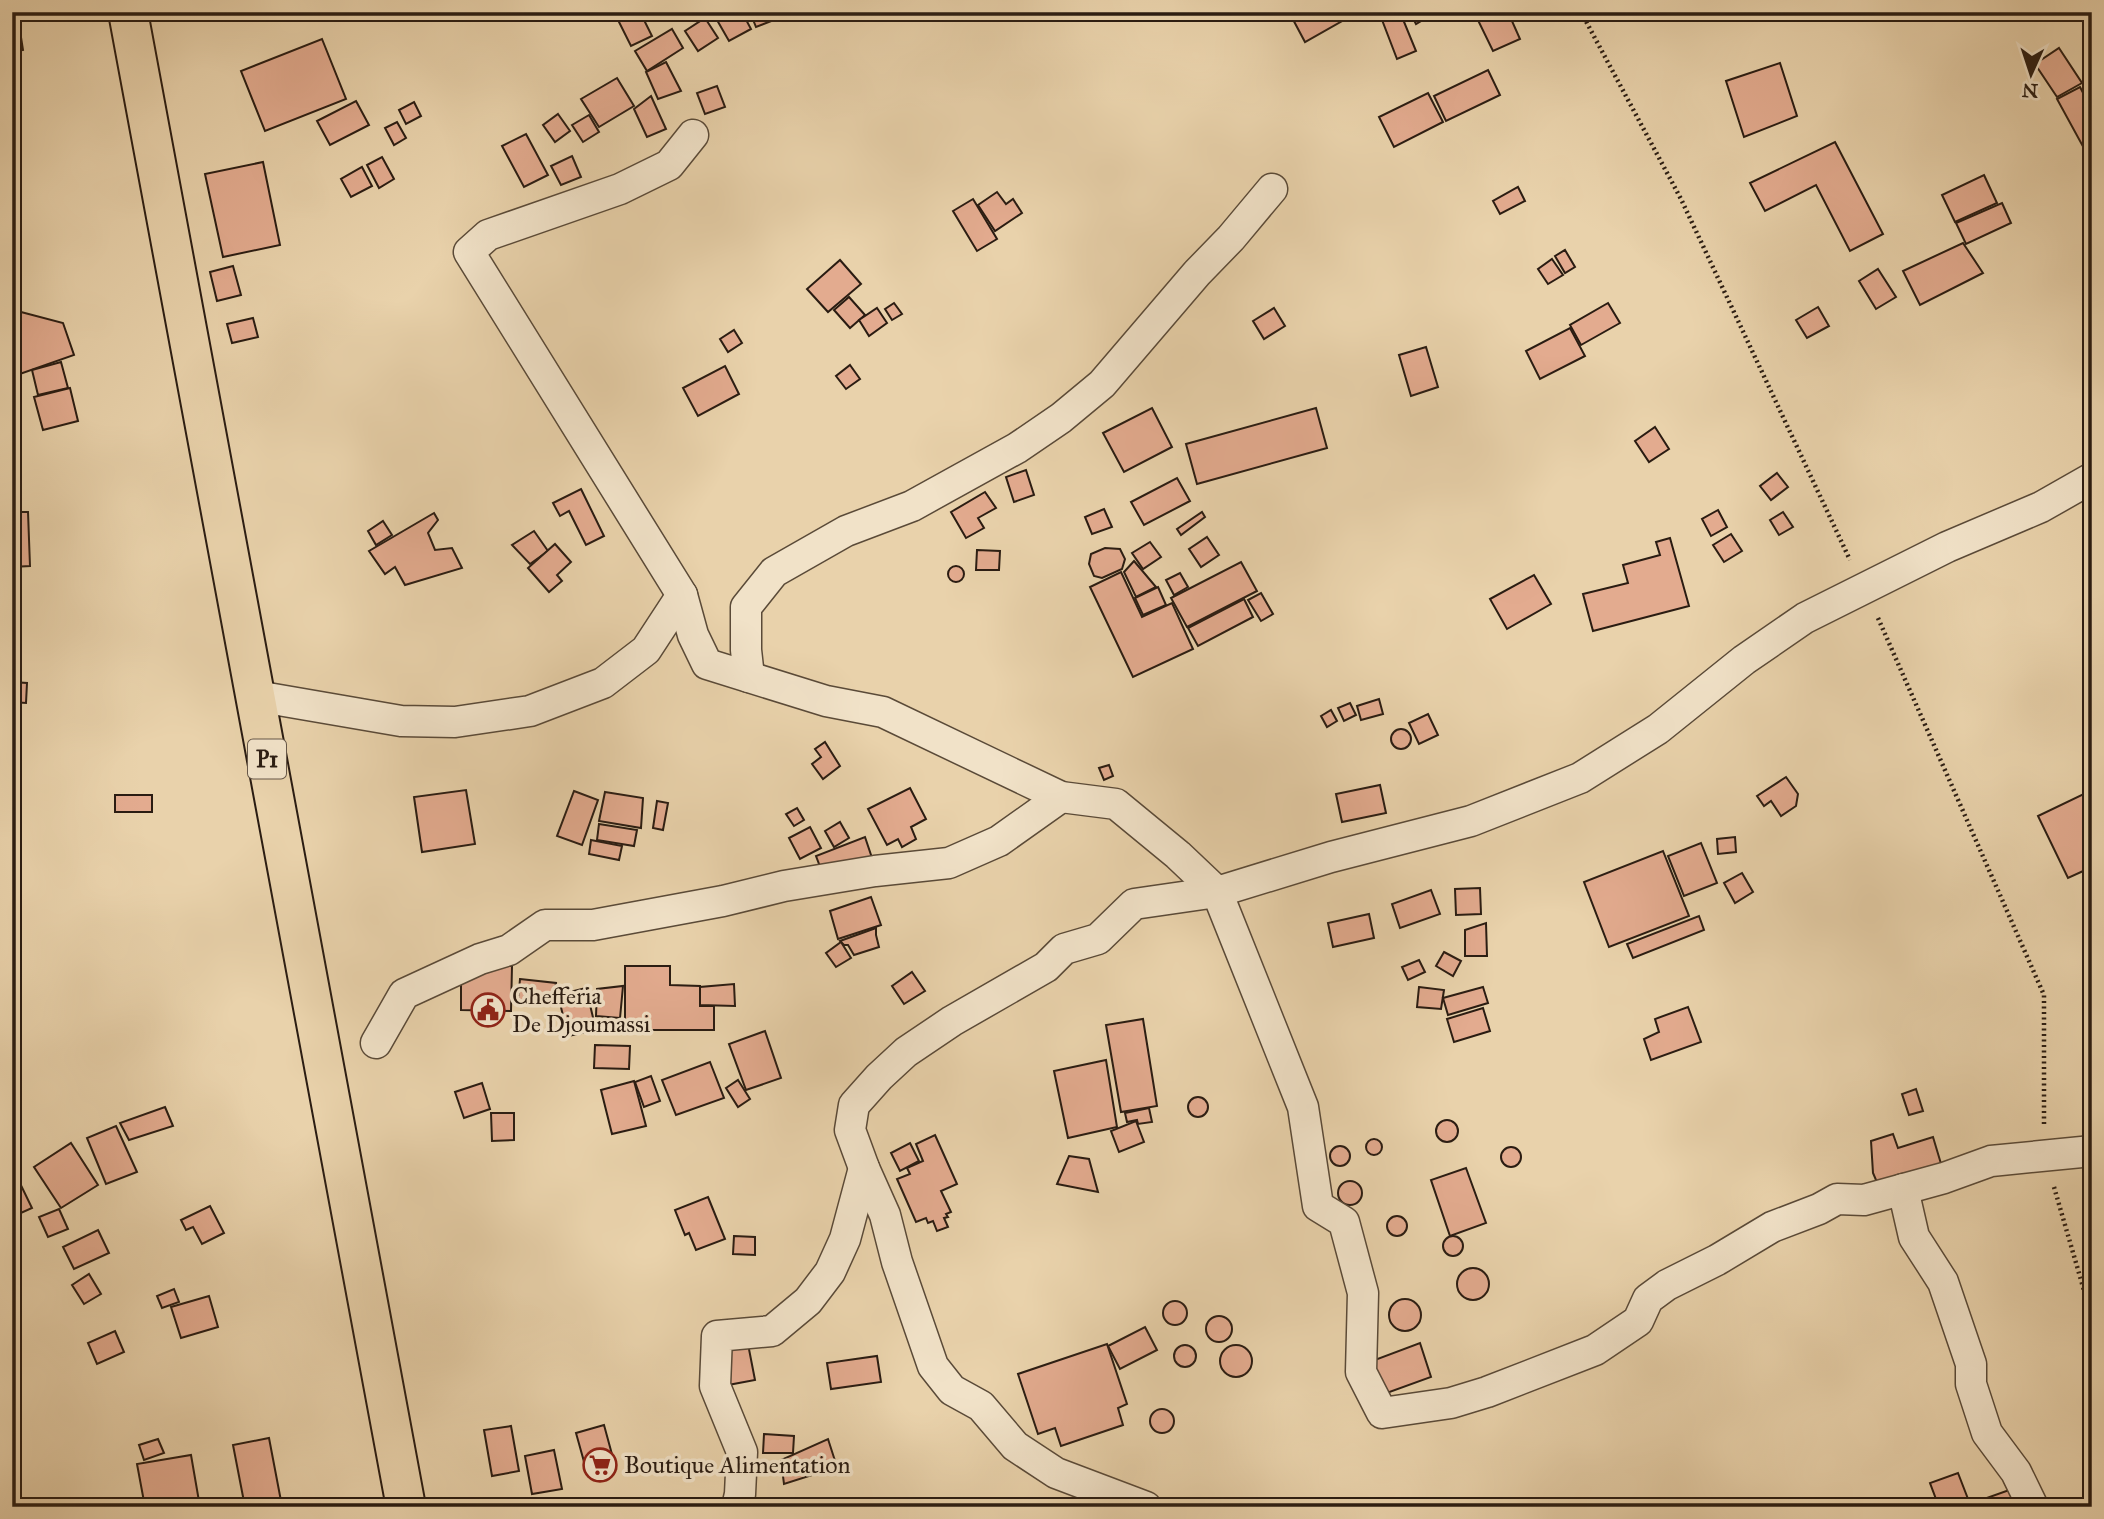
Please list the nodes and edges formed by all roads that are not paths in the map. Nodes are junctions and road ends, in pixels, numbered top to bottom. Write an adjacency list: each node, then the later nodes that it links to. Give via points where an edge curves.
1 (128, 12): 7 (main road, P1)
2 (693, 135): 5 (street, via 669,165 620,189 488,235 470,252)
3 (1272, 189): 6 (street, via 1101,384 1061,418 912,506 846,531 775,572 746,607)
4 (2092, 478): 9 (street, via 1805,618 1658,729 1580,778 1471,821)
5 (682, 595): 6 (street, via 707,664); 7 (street, via 646,650 603,684 530,711 455,722 401,721)
6 (749, 677): 8 (street, via 825,701 883,712)
7 (256, 696): 14 (main road, P1)
8 (1061, 797): 9 (street, via 1116,804); 10 (street, via 999,841 949,863 784,886 593,925 545,925 509,950 404,993)
9 (1217, 892): 12 (street, via 1134,904 1097,939 1064,949 1046,967 906,1052 854,1105 850,1130); 13 (street, via 1303,1107 1318,1206 1344,1222 1363,1293 1361,1373 1382,1413 1451,1403 1595,1350 1638,1321 1647,1299 1667,1285 1772,1227 1837,1199 1864,1200)
10 (376, 1043)
11 (2092, 1151): 13 (street, via 1991,1161)
12 (864, 1168): 15 (street, via 845,1239 830,1272 808,1301 772,1331 717,1336 716,1386 742,1452); 16 (street, via 885,1215 933,1366 952,1390 981,1406 1016,1446 1056,1473)
13 (1903, 1189): 17 (street, via 1914,1237 1943,1282 1971,1364 1971,1384 1987,1433 2016,1472)
14 (406, 1507)
15 (737, 1507)
16 (1146, 1507)
17 (2033, 1507)

